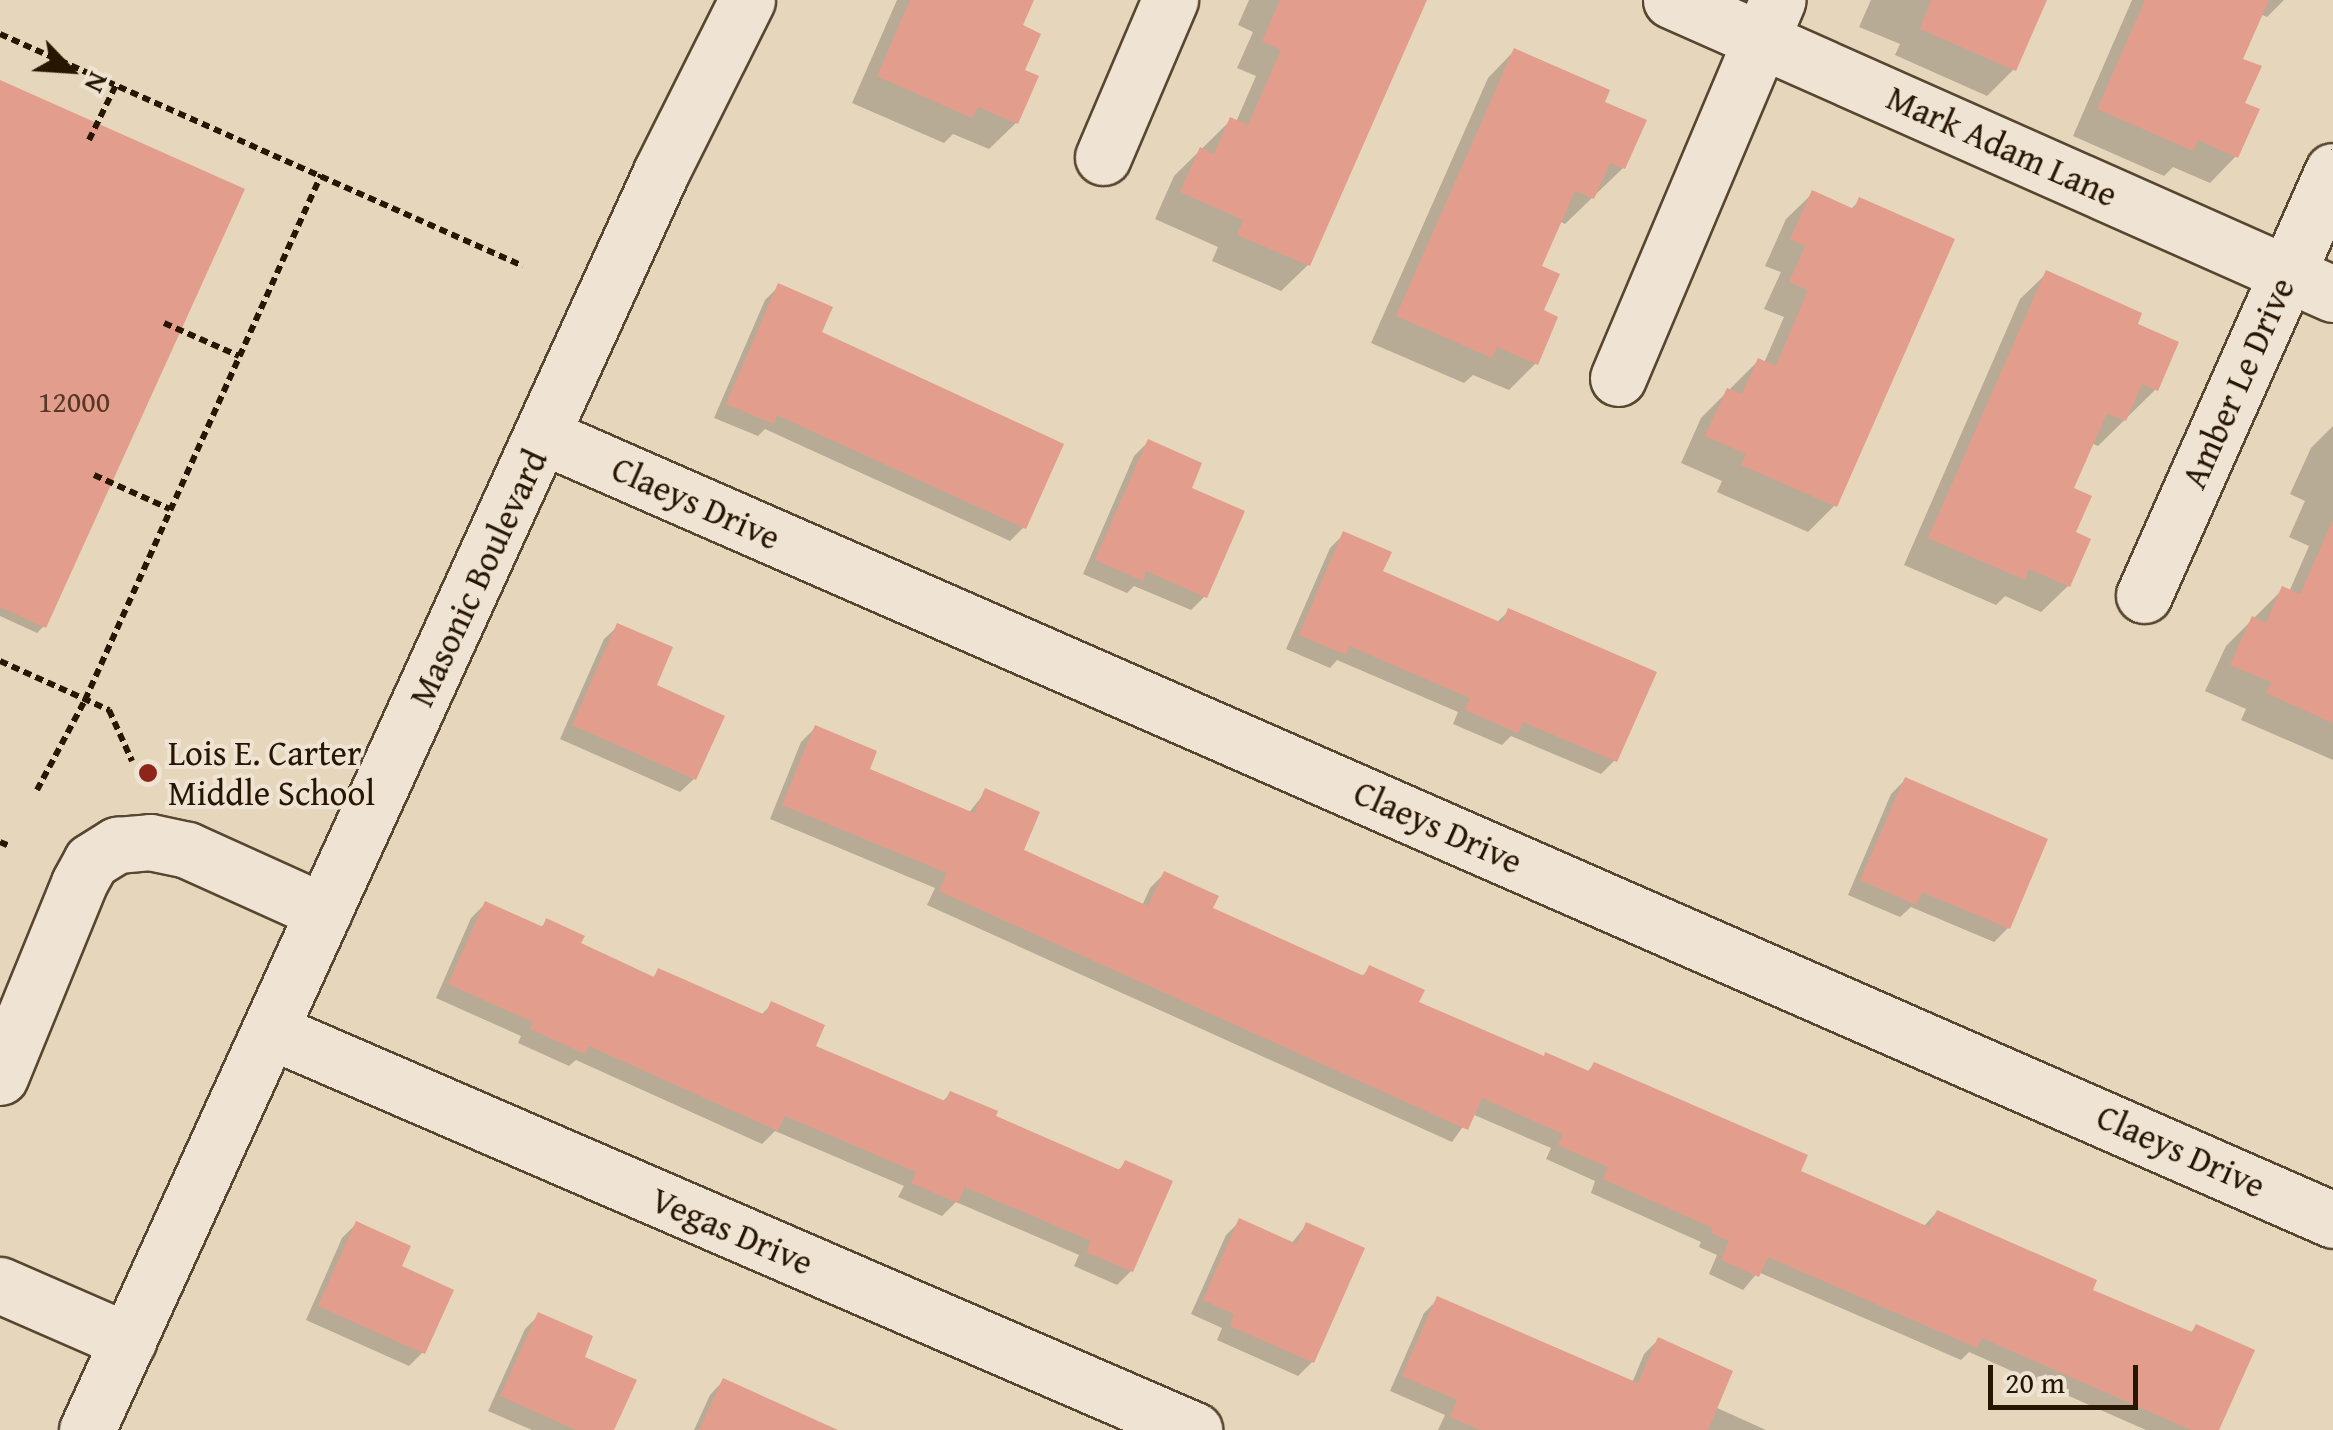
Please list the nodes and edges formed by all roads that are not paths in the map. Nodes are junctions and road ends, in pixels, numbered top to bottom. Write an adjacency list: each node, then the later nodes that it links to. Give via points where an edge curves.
1 (747, 0): 9 (street, Masonic Boulevard)
2 (1170, 0): 5 (street)
3 (1671, 0): 4 (street, Mark Adam Lane)
4 (1770, 19): 7 (street, Mark Adam Lane); 8 (street)
5 (1103, 157)
6 (2333, 170): 7 (street, Amber Le Drive)
7 (2310, 284): 10 (street, Amber Le Drive)
8 (1618, 378)
9 (542, 436): 11 (street, Masonic Boulevard); 14 (street, Claeys Drive)
10 (2144, 595)
11 (324, 912): 12 (street, Masonic Boulevard); 13 (street, via 187,850 150,842 117,845 92,861 78,883)
12 (272, 1032): 16 (street, Masonic Boulevard); 18 (street, Vegas Drive)
13 (0, 1077)
14 (2333, 1220)
15 (0, 1285): 16 (street)
16 (128, 1342): 17 (street, Masonic Boulevard)
17 (87, 1430)
18 (1194, 1430)

